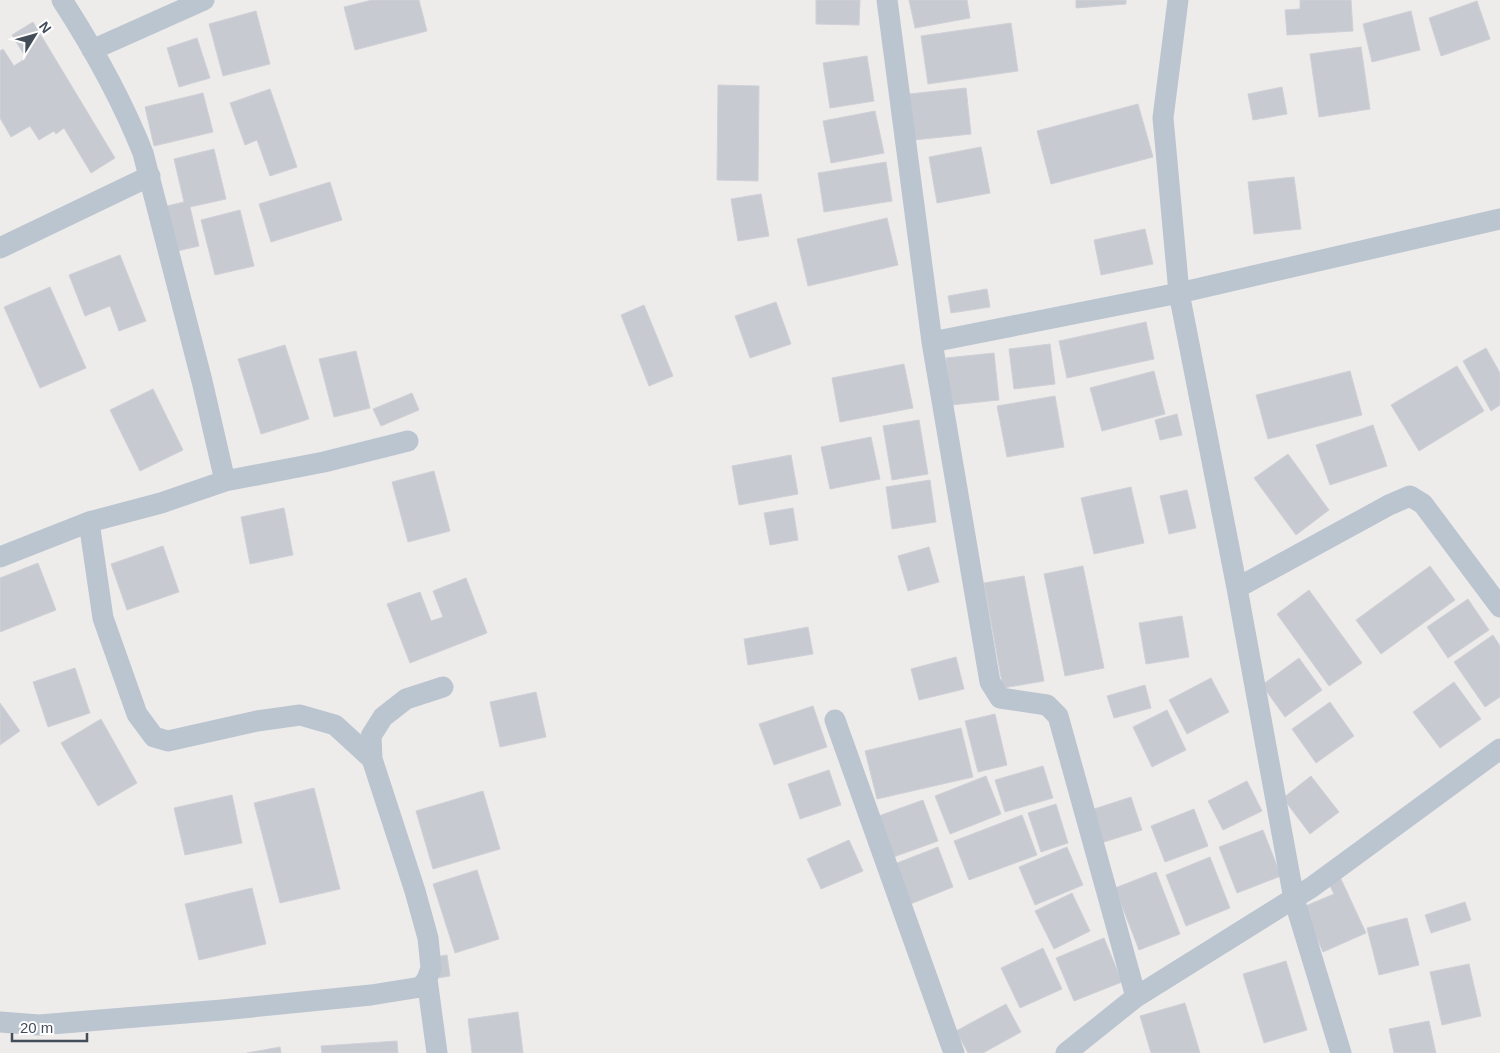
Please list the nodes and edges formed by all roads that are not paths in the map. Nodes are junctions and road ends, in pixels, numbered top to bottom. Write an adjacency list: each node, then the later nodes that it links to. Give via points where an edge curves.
1 (62, 0): 5 (street)
2 (204, 0): 5 (street)
3 (886, 0): 10 (street)
4 (1178, 0): 9 (street, via 1163,118)
5 (92, 50): 6 (street, via 132,125)
6 (150, 176): 8 (street); 12 (street)
7 (1500, 219): 9 (street)
8 (0, 248)
9 (1179, 293): 10 (street); 15 (street)
10 (932, 342): 23 (street, via 990,682 1000,698 1047,705 1058,716)
11 (408, 441): 12 (street, via 324,462)
12 (225, 481): 13 (street, via 161,503)
13 (89, 522): 14 (street); 20 (street, via 103,618 137,714 154,737 168,741 257,720 300,715 335,725)
14 (0, 557)
15 (1237, 588): 16 (street, via 1410,496 1422,504); 21 (street)
16 (1500, 607)
17 (443, 686): 20 (street, via 406,699 383,718 371,736)
18 (835, 720): 26 (street)
19 (1500, 749): 21 (street)
20 (372, 759): 22 (street, via 416,891 428,938 431,968)
21 (1294, 899): 23 (street); 28 (street)
22 (427, 979): 24 (street, via 421,987 323,1001 39,1025); 25 (street)
23 (1136, 997): 27 (street)
24 (0, 1022)
25 (437, 1053)
26 (954, 1053)
27 (1066, 1053)
28 (1341, 1053)

